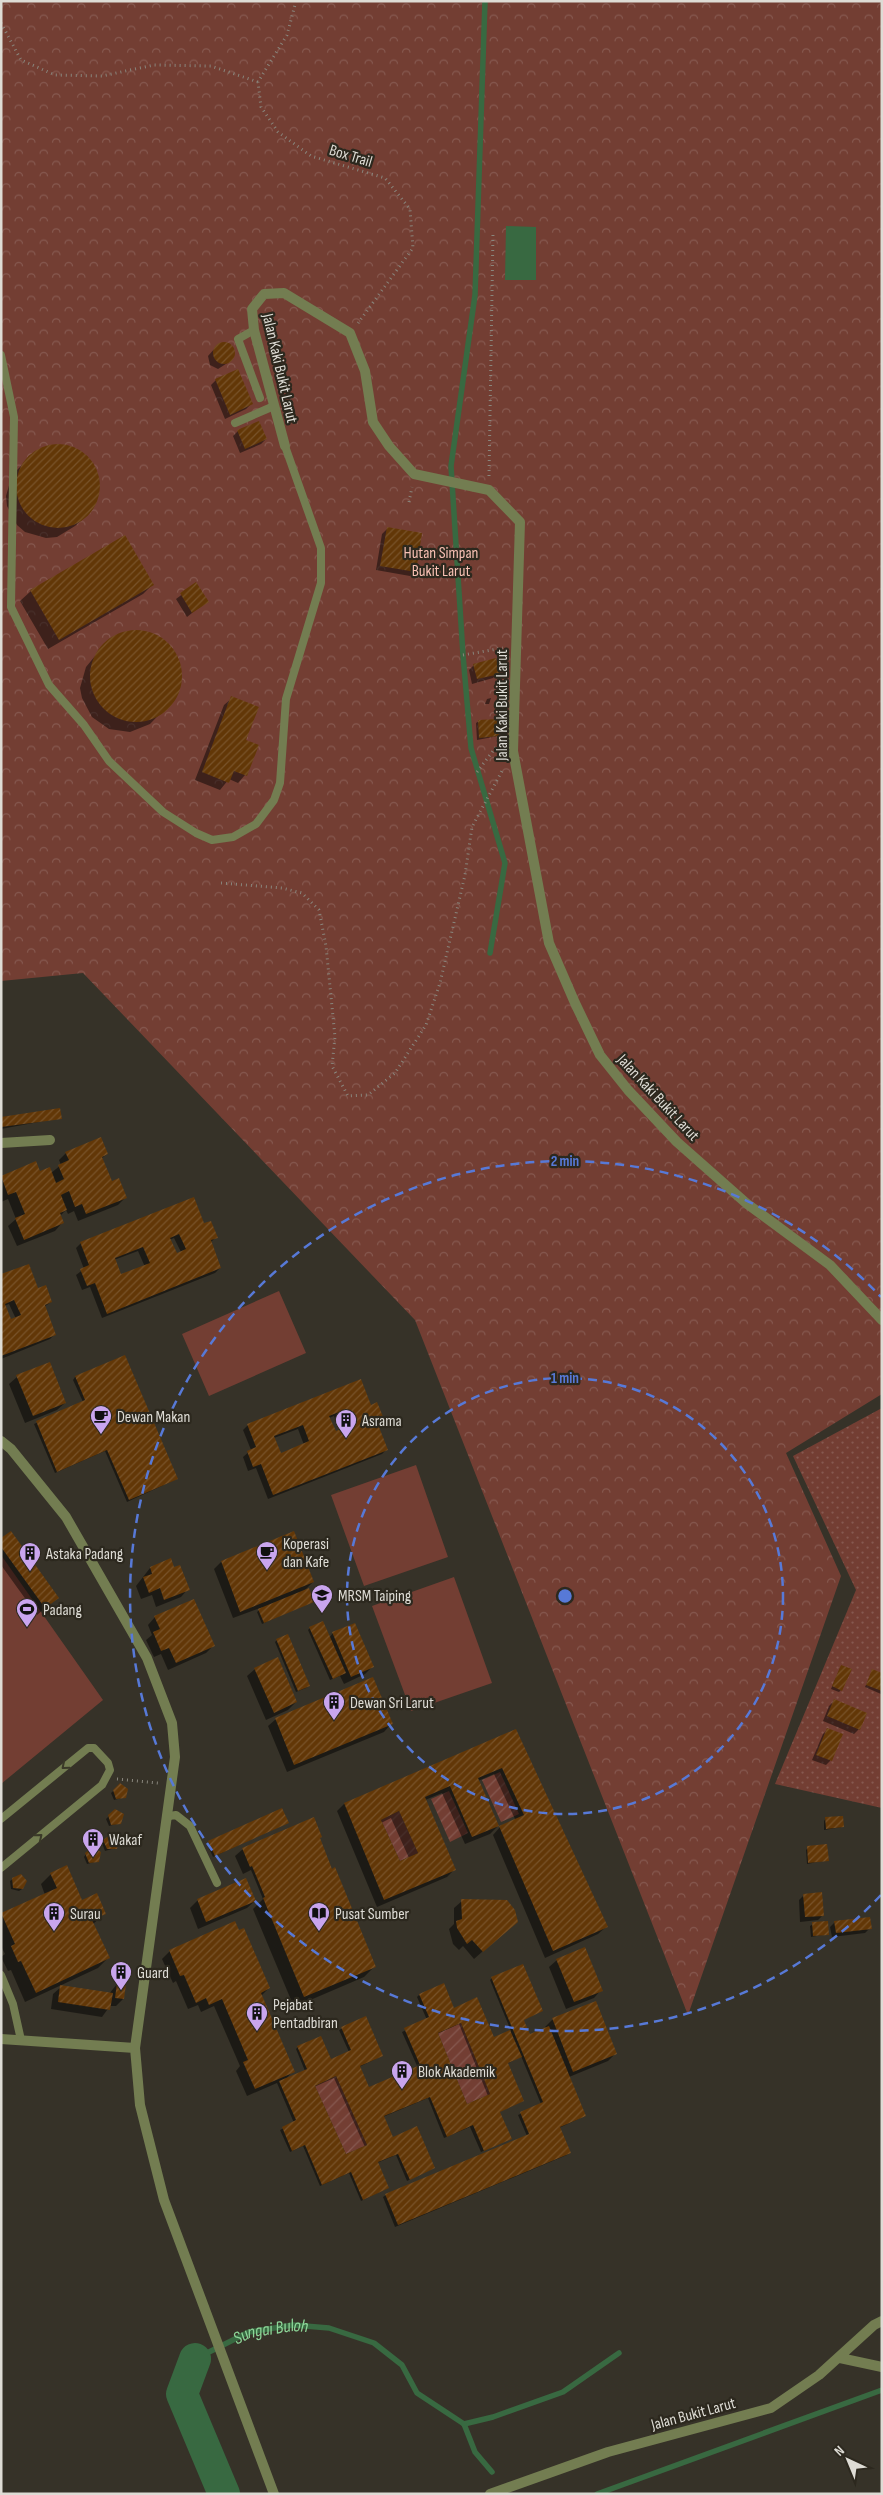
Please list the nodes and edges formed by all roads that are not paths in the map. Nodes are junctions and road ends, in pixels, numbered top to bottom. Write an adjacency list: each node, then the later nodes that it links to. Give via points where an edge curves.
1 (254, 330): 3 (lane, via 238,339); 4 (street, Jalan Kaki Bukit Larut); 9 (street, Jalan Kaki Bukit Larut, via 252,309 264,294 284,293 350,333 366,371 373,422 414,474 489,490 520,522 513,751 550,942 575,1004 600,1055 677,1142 746,1203 830,1265)
2 (1, 355): 6 (lane, via 14,417 11,607 49,685 84,725 109,761 163,812 212,840 233,837 256,824 274,800 280,783 286,699 321,583 321,548)
3 (260, 398)
4 (274, 406): 5 (lane); 6 (street, Jalan Kaki Bukit Larut)
5 (235, 422)
6 (285, 446)
7 (50, 1140): 8 (street)
8 (1, 1143)
9 (882, 1320)
10 (1, 1441): 12 (street, via 66,1517 147,1658 172,1723 175,1757)
11 (1, 1819): 13 (lane, one-way to 11, via 102,1785 110,1770 108,1763 94,1748 88,1748)
12 (166, 1821): 14 (lane, via 169,1816 176,1815 190,1826); 18 (street)
13 (1, 1868)
14 (217, 1883)
15 (1, 1976): 17 (lane, via 13,2004)
16 (1, 2038): 17 (street)
17 (21, 2040): 18 (street)
18 (135, 2048): 22 (street, via 140,2104 164,2200)
19 (882, 2321): 20 (street, Jalan Bukit Larut)
20 (840, 2358): 21 (street); 23 (street, Jalan Bukit Larut, via 771,2408 608,2452)
21 (882, 2367)
22 (274, 2494)
23 (490, 2494)

